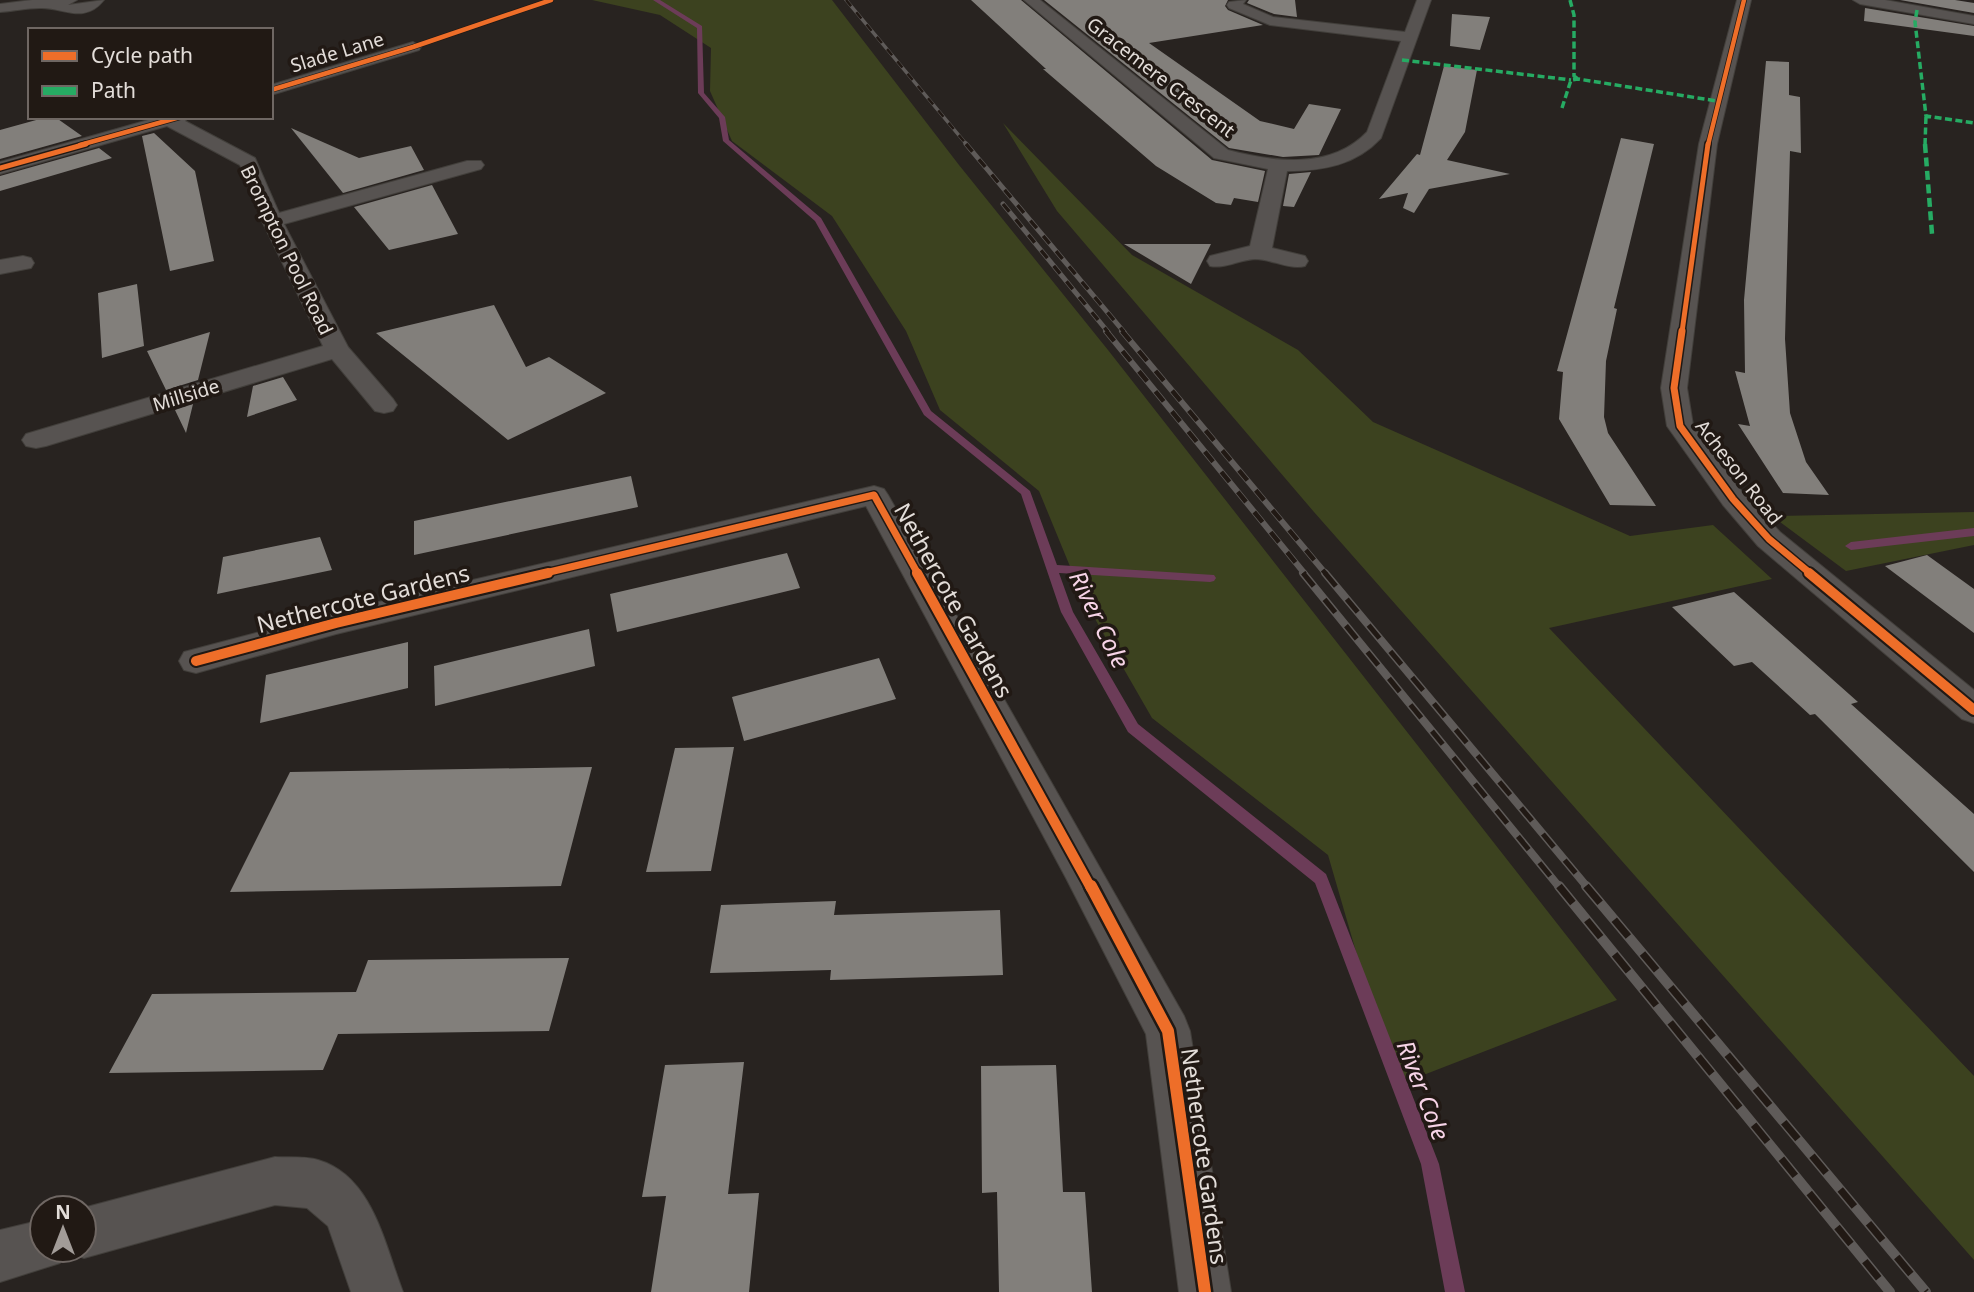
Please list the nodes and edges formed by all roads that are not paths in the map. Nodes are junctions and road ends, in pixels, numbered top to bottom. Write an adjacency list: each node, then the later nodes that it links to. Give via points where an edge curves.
1 (70, 0): 8 (street)
2 (97, 0): 8 (street, via 73,9)
3 (1031, 0): 17 (street, Gracemere Crescent, via 1221,153)
4 (1238, 0): 11 (street, via 1234,5 1270,21)
5 (1424, 0): 11 (street, Gracemere Crescent)
6 (1744, 0): 30 (street, Acheson Road, via 1708,144 1674,388 1680,426 1732,499 1769,539)
7 (1860, 0): 10 (street)
8 (47, 3): 9 (street)
9 (0, 8)
10 (1974, 20)
11 (1410, 37): 17 (street, Gracemere Crescent, via 1367,147 1333,162)
12 (414, 47): 13 (street, Slade Lane)
13 (273, 89)
14 (174, 119): 16 (street); 20 (street, Brompton Pool Road, via 248,162)
15 (94, 122): 16 (street)
16 (119, 134): 19 (street)
17 (1279, 164): 21 (street)
18 (474, 165): 20 (street)
19 (0, 168)
20 (272, 221): 26 (street, Brompton Pool Road)
21 (1260, 251): 22 (street); 23 (street)
22 (1218, 261)
23 (1297, 261)
24 (23, 263): 25 (street)
25 (0, 267)
26 (337, 350): 27 (street, Brompton Pool Road); 28 (street, Millside)
27 (384, 405)
28 (36, 440)
29 (197, 660): 35 (street, Nethercote Gardens, via 874,495 1168,1031)
30 (1974, 709)
31 (98, 1229): 34 (street, via 275,1181 317,1184 346,1210)
32 (28, 1249): 33 (street)
33 (0, 1256)
34 (377, 1292)
35 (1205, 1292)

